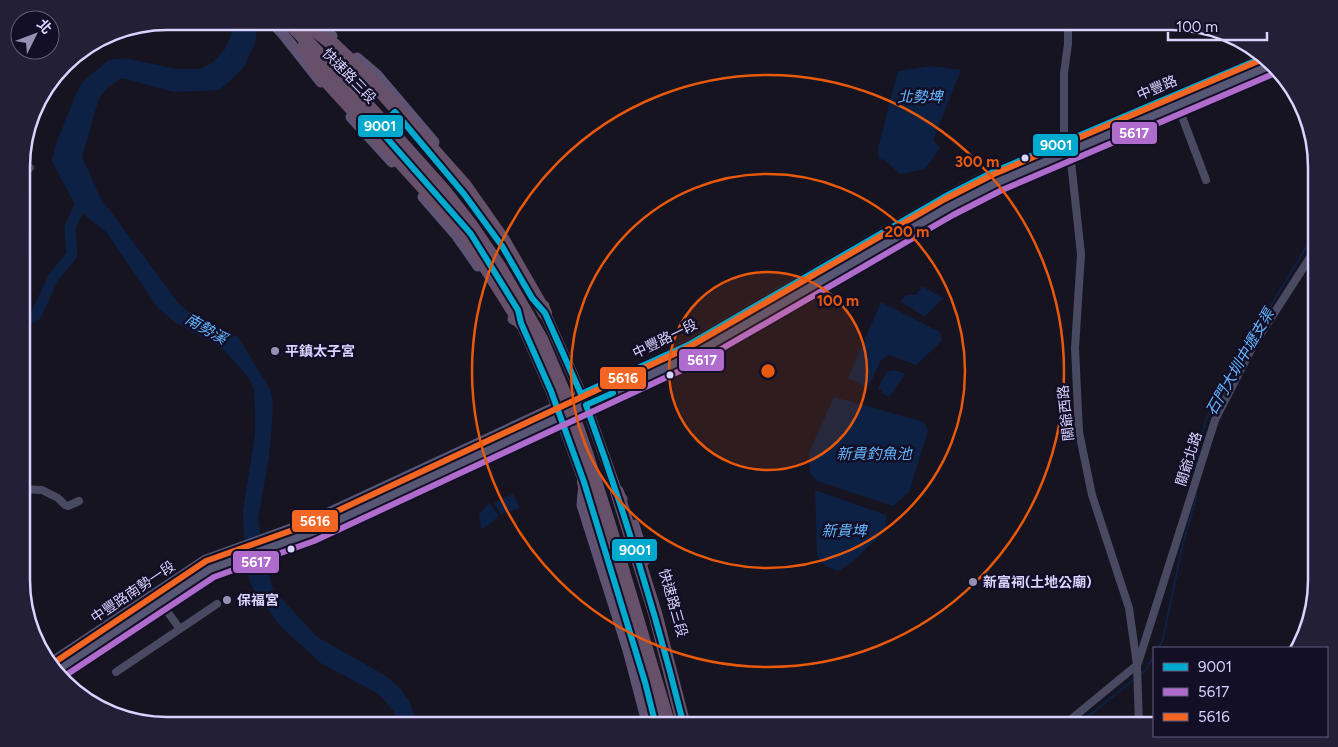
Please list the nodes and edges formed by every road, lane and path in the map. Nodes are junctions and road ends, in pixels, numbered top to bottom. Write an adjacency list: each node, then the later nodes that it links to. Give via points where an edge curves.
1 (288, 30): 14 (main road, 快速路三段, via 308,68)
2 (289, 30): 13 (main road, 快速路三段)
3 (289, 30): 21 (highway, via 322,76 463,231)
4 (290, 30): 44 (highway, via 379,118 445,192 500,268 541,339 589,461)
5 (309, 30): 45 (highway, via 455,192 498,254 549,341 584,420 600,467)
6 (314, 30): 20 (highway, via 370,79 465,186 503,240)
7 (325, 30): 12 (main road, 快速路三段, via 376,75)
8 (1068, 30): 15 (street, 關爺西路, via 1064,73)
9 (1257, 60): 15 (main road, 中豐路)
10 (1266, 68): 11 (main road, 中豐路)
11 (1178, 106): 15 (main road, 中豐路); 16 (street)
12 (399, 108): 13 (main road); 20 (main road, 快速路三段, via 479,198 512,245 544,300)
13 (378, 128): 14 (main road); 21 (main road, 快速路三段, via 471,234 518,310)
14 (369, 139): 21 (main road, 快速路三段, via 457,236 514,320)
15 (1067, 148): 18 (main road, 中豐路一段, via 993,172); 19 (main road, 中豐路一段, via 949,207); 38 (street, 關爺西路, via 1081,254 1075,348 1079,432 1092,495 1129,608)
16 (1206, 180)
17 (1308, 261): 38 (street, 關爺北路, via 1253,346 1215,420)
18 (799, 280): 19 (main road); 22 (main road, 中豐路一段, via 688,345)
19 (806, 290): 23 (main road, 中豐路一段, via 693,355)
20 (544, 313): 22 (main road, 快速路三段)
21 (521, 323): 24 (main road, 快速路三段)
22 (581, 394): 23 (main road, 快速路三段); 24 (main road, 中豐路一段)
23 (586, 405): 24 (main road, 中豐路一段); 27 (main road, 快速路三段)
24 (558, 411): 25 (main road, 快速路三段); 29 (main road, 中豐路一段)
25 (584, 482): 35 (main road, 快速路三段, via 595,505); 36 (main road, 快速路三段, via 582,505); 42 (highway)
26 (30, 489): 28 (street, via 42,490 68,506)
27 (617, 492): 34 (main road, 快速路三段, via 627,506 640,540); 47 (highway, via 655,613)
28 (79, 501)
29 (236, 554): 30 (main road, 中豐路南勢一段, via 206,560); 31 (main road, 中豐路南勢一段)
30 (154, 594): 31 (main road); 37 (main road, 中豐路南勢一段)
31 (161, 603): 33 (street); 39 (main road, 中豐路南勢一段)
32 (217, 604): 33 (street)
33 (180, 629): 40 (street)
34 (663, 641): 35 (main road); 46 (main road, 快速路三段); 48 (main road, 快速路三段)
35 (641, 647): 36 (main road); 43 (main road, 快速路三段)
36 (628, 650): 41 (main road, 快速路三段)
37 (56, 660)
38 (1137, 665): 49 (street); 50 (street)
39 (62, 668)
40 (116, 672)
41 (646, 717)
42 (653, 717)
43 (660, 717)
44 (666, 717)
45 (672, 717)
46 (678, 717)
47 (682, 717)
48 (686, 717)
49 (1075, 717)
50 (1139, 717)

